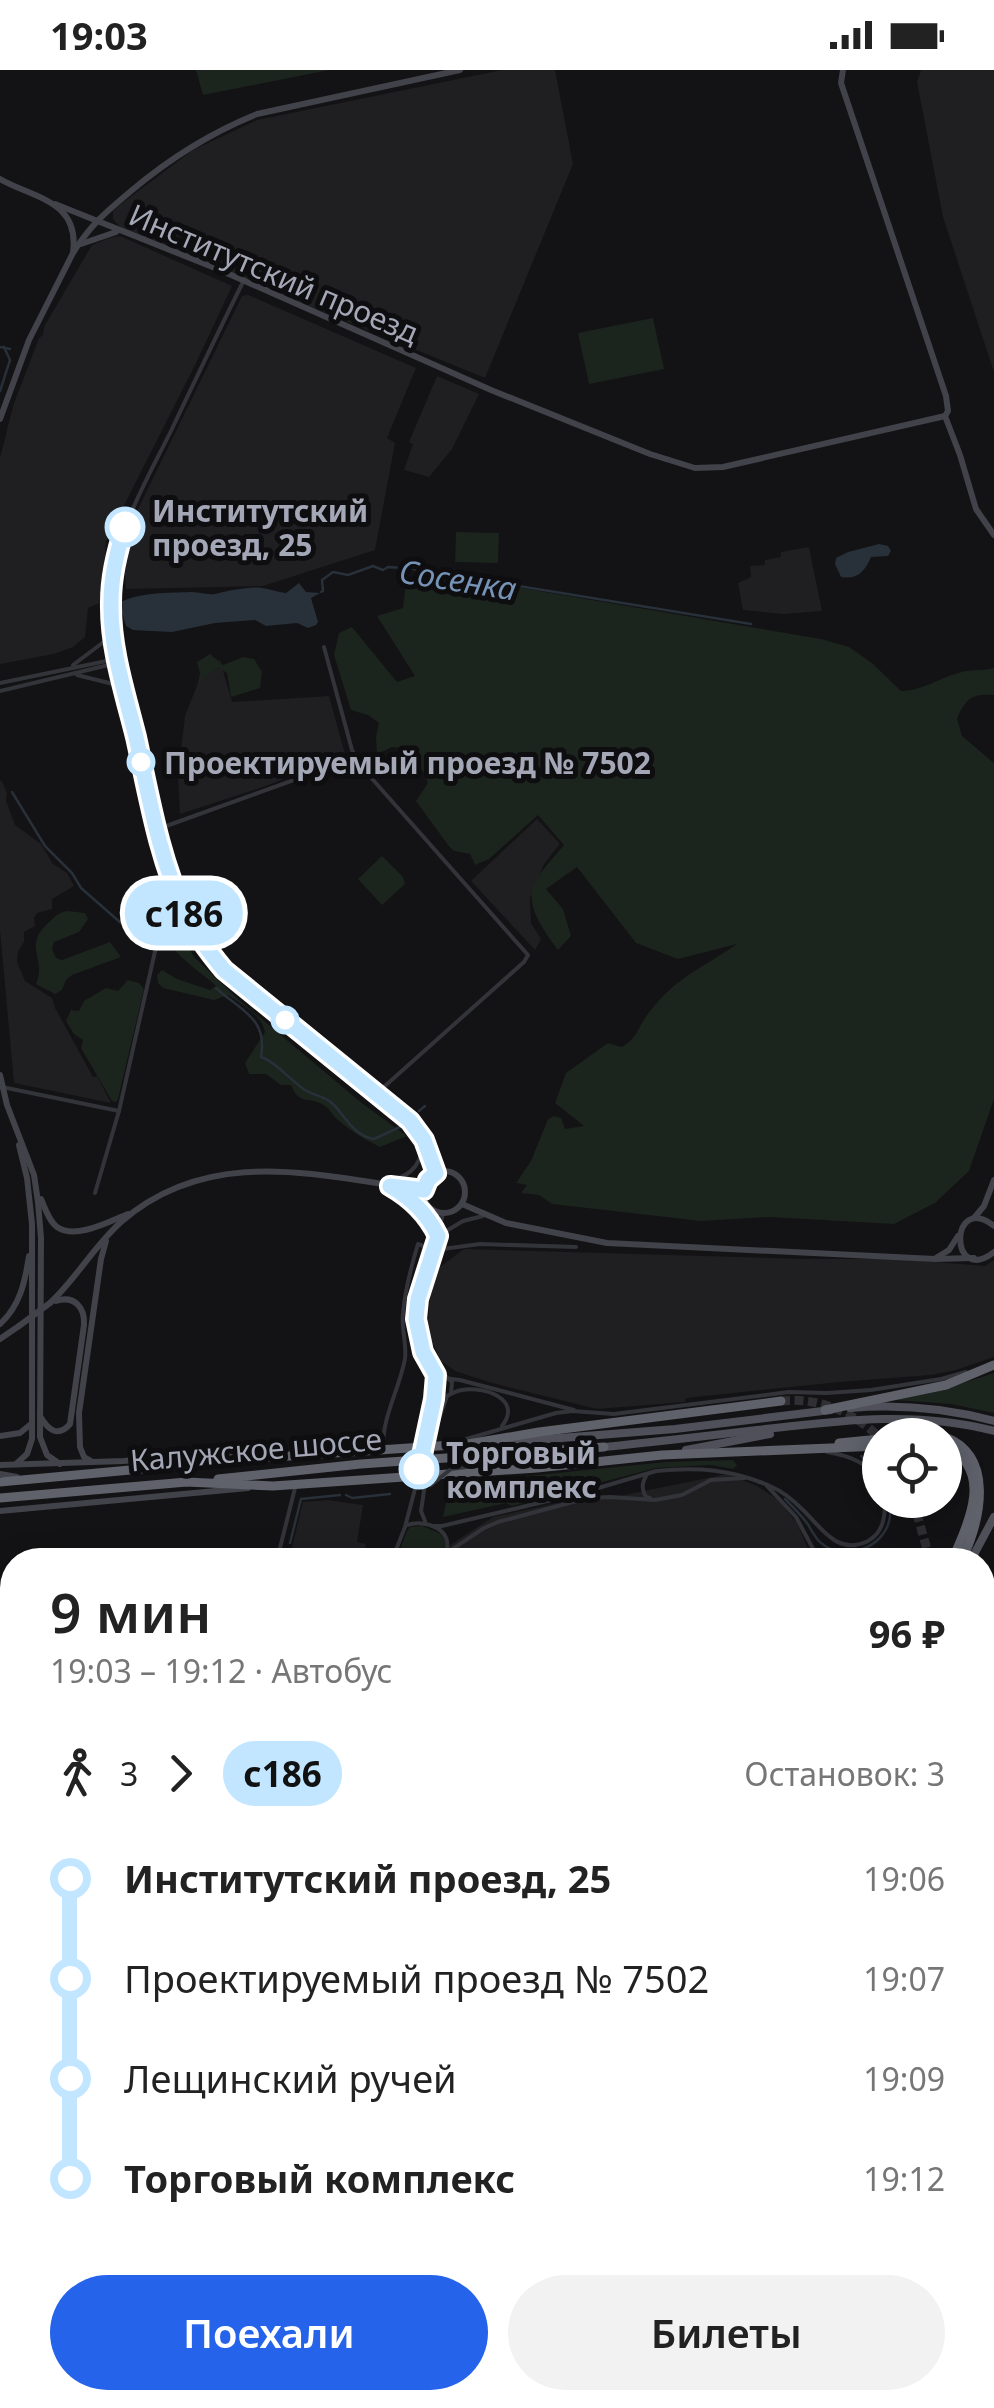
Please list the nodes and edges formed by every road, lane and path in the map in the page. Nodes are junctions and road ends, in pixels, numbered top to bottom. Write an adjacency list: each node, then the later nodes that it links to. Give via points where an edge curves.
1 (460, 70): 5 (street, via 228,125 158,168)
2 (843, 70): 10 (street, via 841,83 946,396)
3 (0, 179): 4 (street, Институтский проезд)
4 (56, 204): 6 (street, Институтский проезд); 8 (street, via 73,226)
5 (113, 206): 6 (street); 7 (street, via 110,217)
6 (95, 221): 7 (street, Институтский проезд); 8 (street)
7 (122, 232): 8 (street); 9 (street, Институтский проезд)
8 (75, 250): 11 (street, via 29,340)
9 (243, 282): 10 (street, Институтский проезд, via 475,384 694,468); 13 (street, via 129,517 112,579)
10 (945, 416): 12 (street, via 971,497)
11 (0, 419)
12 (994, 535)
13 (113, 636): 15 (street); 16 (street)
14 (324, 647): 20 (street)
15 (117, 660): 16 (street); 19 (street)
16 (72, 670): 17 (street); 18 (street); 19 (street)
17 (0, 683)
18 (0, 691)
19 (124, 691): 21 (street)
20 (356, 758): 21 (street); 25 (street, via 528,956)
21 (157, 830): 22 (street)
22 (186, 916): 25 (street, via 224,970); 26 (street, via 164,929 156,946)
23 (0, 1076): 24 (street)
24 (2, 1087): 26 (street); 27 (street)
25 (376, 1094): 28 (street)
26 (119, 1110): 35 (street)
27 (14, 1124): 33 (street); 46 (street)
28 (424, 1140): 29 (street); 31 (street, via 414,1170)
29 (436, 1173): 34 (street); 37 (street, via 462,1181)
30 (994, 1180): 36 (street)
31 (376, 1184): 32 (street); 38 (street, via 239,1171 182,1185)
32 (390, 1186): 34 (street); 45 (street)
33 (37, 1189): 38 (street, via 53,1222 65,1230); 65 (street)
34 (424, 1190): 39 (street, via 428,1206)
35 (96, 1193)
36 (986, 1202): 41 (street); 42 (street)
37 (462, 1204): 39 (street); 40 (street)
38 (138, 1209): 44 (street)
39 (442, 1213): 45 (street)
40 (486, 1216): 45 (street, via 463,1220); 51 (street, via 607,1243)
41 (972, 1220): 42 (street); 43 (street)
42 (994, 1225)
43 (959, 1234): 50 (street, via 961,1249); 51 (street)
44 (108, 1236): 52 (street); 84 (street, via 79,1413 81,1451)
45 (438, 1236): 48 (street)
46 (32, 1240): 53 (street, via 20,1296); 68 (street)
47 (576, 1247): 48 (street, via 480,1244)
48 (435, 1250): 55 (street, via 416,1319); 78 (street, via 418,1244 411,1266 402,1313 406,1352)
49 (994, 1252): 50 (street)
50 (974, 1258): 51 (street)
51 (935, 1259)
52 (50, 1303): 54 (street, bridge); 65 (street, via 74,1302 84,1325 70,1424 55,1432)
53 (0, 1324)
54 (0, 1339)
55 (427, 1360): 57 (street); 58 (street)
56 (994, 1364): 63 (highway, via 946,1384); 64 (street, via 903,1386)
57 (449, 1379): 58 (street); 59 (street); 60 (street)
58 (435, 1386): 59 (street, via 439,1395); 105 (street, bridge)
59 (449, 1395): 62 (street, via 496,1394); 97 (street, bridge)
60 (521, 1396): 62 (street, via 510,1398); 64 (street)
61 (781, 1402): 72 (highway)
62 (508, 1408): 69 (street)
63 (824, 1410): 66 (main road, Калужское шоссе, via 934,1408); 72 (main road, Калужское шоссе)
64 (584, 1412): 69 (street, via 556,1412)
65 (40, 1416): 87 (street, via 42,1447)
66 (994, 1420)
67 (825, 1422): 70 (main road, Калужское шоссе, via 929,1419); 77 (main road, Калужское шоссе); 81 (main road)
68 (32, 1423): 71 (street); 86 (street, via 30,1450)
69 (496, 1430): 76 (street)
70 (994, 1432)
71 (0, 1436)
72 (468, 1444): 76 (highway, Калужское шоссе)
73 (862, 1444): 79 (highway)
74 (862, 1444): 80 (highway)
75 (962, 1444): 112 (highway, via 974,1452 988,1482)
76 (446, 1445): 78 (highway, Калужское шоссе)
77 (604, 1447): 94 (highway, Калужское шоссе); 97 (street, bridge, via 451,1469)
78 (382, 1449): 83 (highway, Калужское шоссе)
79 (803, 1449): 80 (highway); 85 (street)
80 (787, 1450): 81 (highway)
81 (662, 1455): 96 (highway)
82 (962, 1455): 111 (highway, via 979,1486)
83 (260, 1458): 84 (street, via 190,1454); 92 (highway, Калужское шоссе)
84 (97, 1462): 87 (street)
85 (862, 1463)
86 (16, 1464): 87 (street); 88 (street)
87 (60, 1464)
88 (0, 1465)
89 (0, 1474): 92 (street)
90 (647, 1474): 91 (street, via 695,1468); 100 (street, via 642,1490); 104 (street)
91 (750, 1478): 95 (street); 100 (street, via 711,1480)
92 (28, 1480): 93 (highway, Калужское шоссе)
93 (0, 1482)
94 (186, 1482): 98 (highway); 99 (highway, Калужское шоссе)
95 (763, 1483): 103 (street, via 847,1545 866,1542); 110 (street, via 796,1517)
96 (296, 1484): 98 (highway); 106 (street)
97 (428, 1485): 104 (street, via 421,1511)
98 (273, 1486): 101 (street)
99 (0, 1498)
100 (655, 1500): 109 (street, via 588,1498 498,1522)
101 (0, 1511)
102 (994, 1517): 113 (main road)
103 (885, 1518)
104 (430, 1526): 105 (street); 108 (street, via 444,1533)
105 (405, 1527): 107 (street)
106 (280, 1548)
107 (397, 1548)
108 (448, 1548)
109 (454, 1548)
110 (813, 1548)
111 (958, 1548)
112 (968, 1548)
113 (977, 1548)

